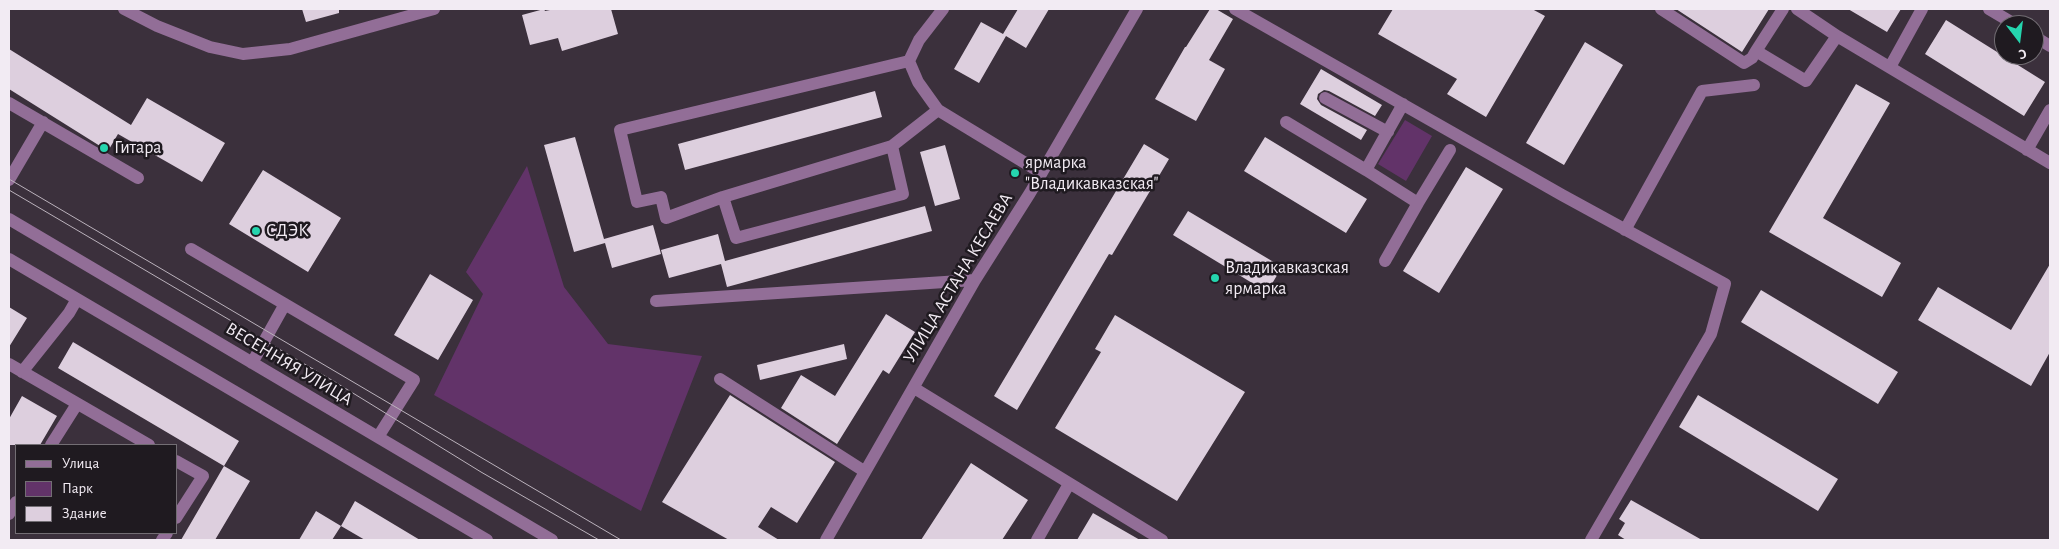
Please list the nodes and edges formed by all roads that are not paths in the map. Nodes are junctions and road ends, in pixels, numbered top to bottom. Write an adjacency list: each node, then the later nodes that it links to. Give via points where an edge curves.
1 (124, 9): 2 (street, via 210,47 243,54 290,49)
2 (434, 9)
3 (943, 9): 12 (street, via 919,40)
4 (1137, 9): 28 (street, УЛИЦА АСТАНА КЕСАЕВА)
5 (1234, 9): 17 (street)
6 (1661, 9): 11 (street, via 1744,63)
7 (1783, 9): 11 (street)
8 (1797, 9): 10 (street)
9 (1922, 9): 13 (street)
10 (1837, 36): 11 (street, via 1806,81); 13 (street)
11 (1756, 51)
12 (909, 61): 18 (street, via 918,82); 31 (street, via 620,130 637,202 661,197 666,218)
13 (1890, 67): 25 (street)
14 (1754, 85): 34 (street, via 1702,91)
15 (1325, 98): 22 (street)
16 (9, 103): 20 (street)
17 (1403, 104): 22 (street); 34 (street)
18 (938, 110): 23 (street); 28 (street)
19 (2050, 110): 25 (street)
20 (43, 122): 29 (street); 30 (street)
21 (1286, 122): 27 (street)
22 (1388, 132): 27 (street)
23 (892, 146): 31 (street); 31 (street, via 903,194 736,238)
24 (1450, 150): 32 (street)
25 (2027, 150): 26 (street)
26 (2050, 163)
27 (1366, 170): 32 (street)
28 (1040, 172): 38 (street, УЛИЦА АСТАНА КЕСАЕВА)
29 (138, 178)
30 (9, 180)
31 (723, 197)
32 (1418, 203): 37 (street)
33 (9, 219): 42 (street, ВЕСЕННЯЯ УЛИЦА)
34 (1625, 230): 60 (street, via 1725,284 1711,334)
35 (191, 249): 41 (street)
36 (9, 258): 39 (street)
37 (1385, 261)
38 (975, 280): 40 (street); 46 (street, УЛИЦА АСТАНА КЕСАЕВА)
39 (77, 298): 44 (street, via 69,313); 55 (street)
40 (656, 301)
41 (285, 304): 42 (street); 48 (street, via 414,380)
42 (252, 363): 48 (street, ВЕСЕННЯЯ УЛИЦА)
43 (9, 364): 44 (street)
44 (22, 372): 47 (street)
45 (720, 379): 52 (street)
46 (914, 388): 52 (street, УЛИЦА АСТАНА КЕСАЕВА); 53 (street)
47 (77, 404): 49 (street); 50 (street)
48 (378, 437): 56 (street, ВЕСЕННЯЯ УЛИЦА)
49 (52, 444)
50 (148, 444)
51 (178, 462): 54 (street, via 203,476)
52 (864, 471): 57 (street, УЛИЦА АСТАНА КЕСАЕВА)
53 (1068, 484): 58 (street); 59 (street)
54 (178, 515)
55 (487, 540)
56 (552, 540)
57 (826, 540)
58 (1037, 540)
59 (1162, 540)
60 (1592, 540)

